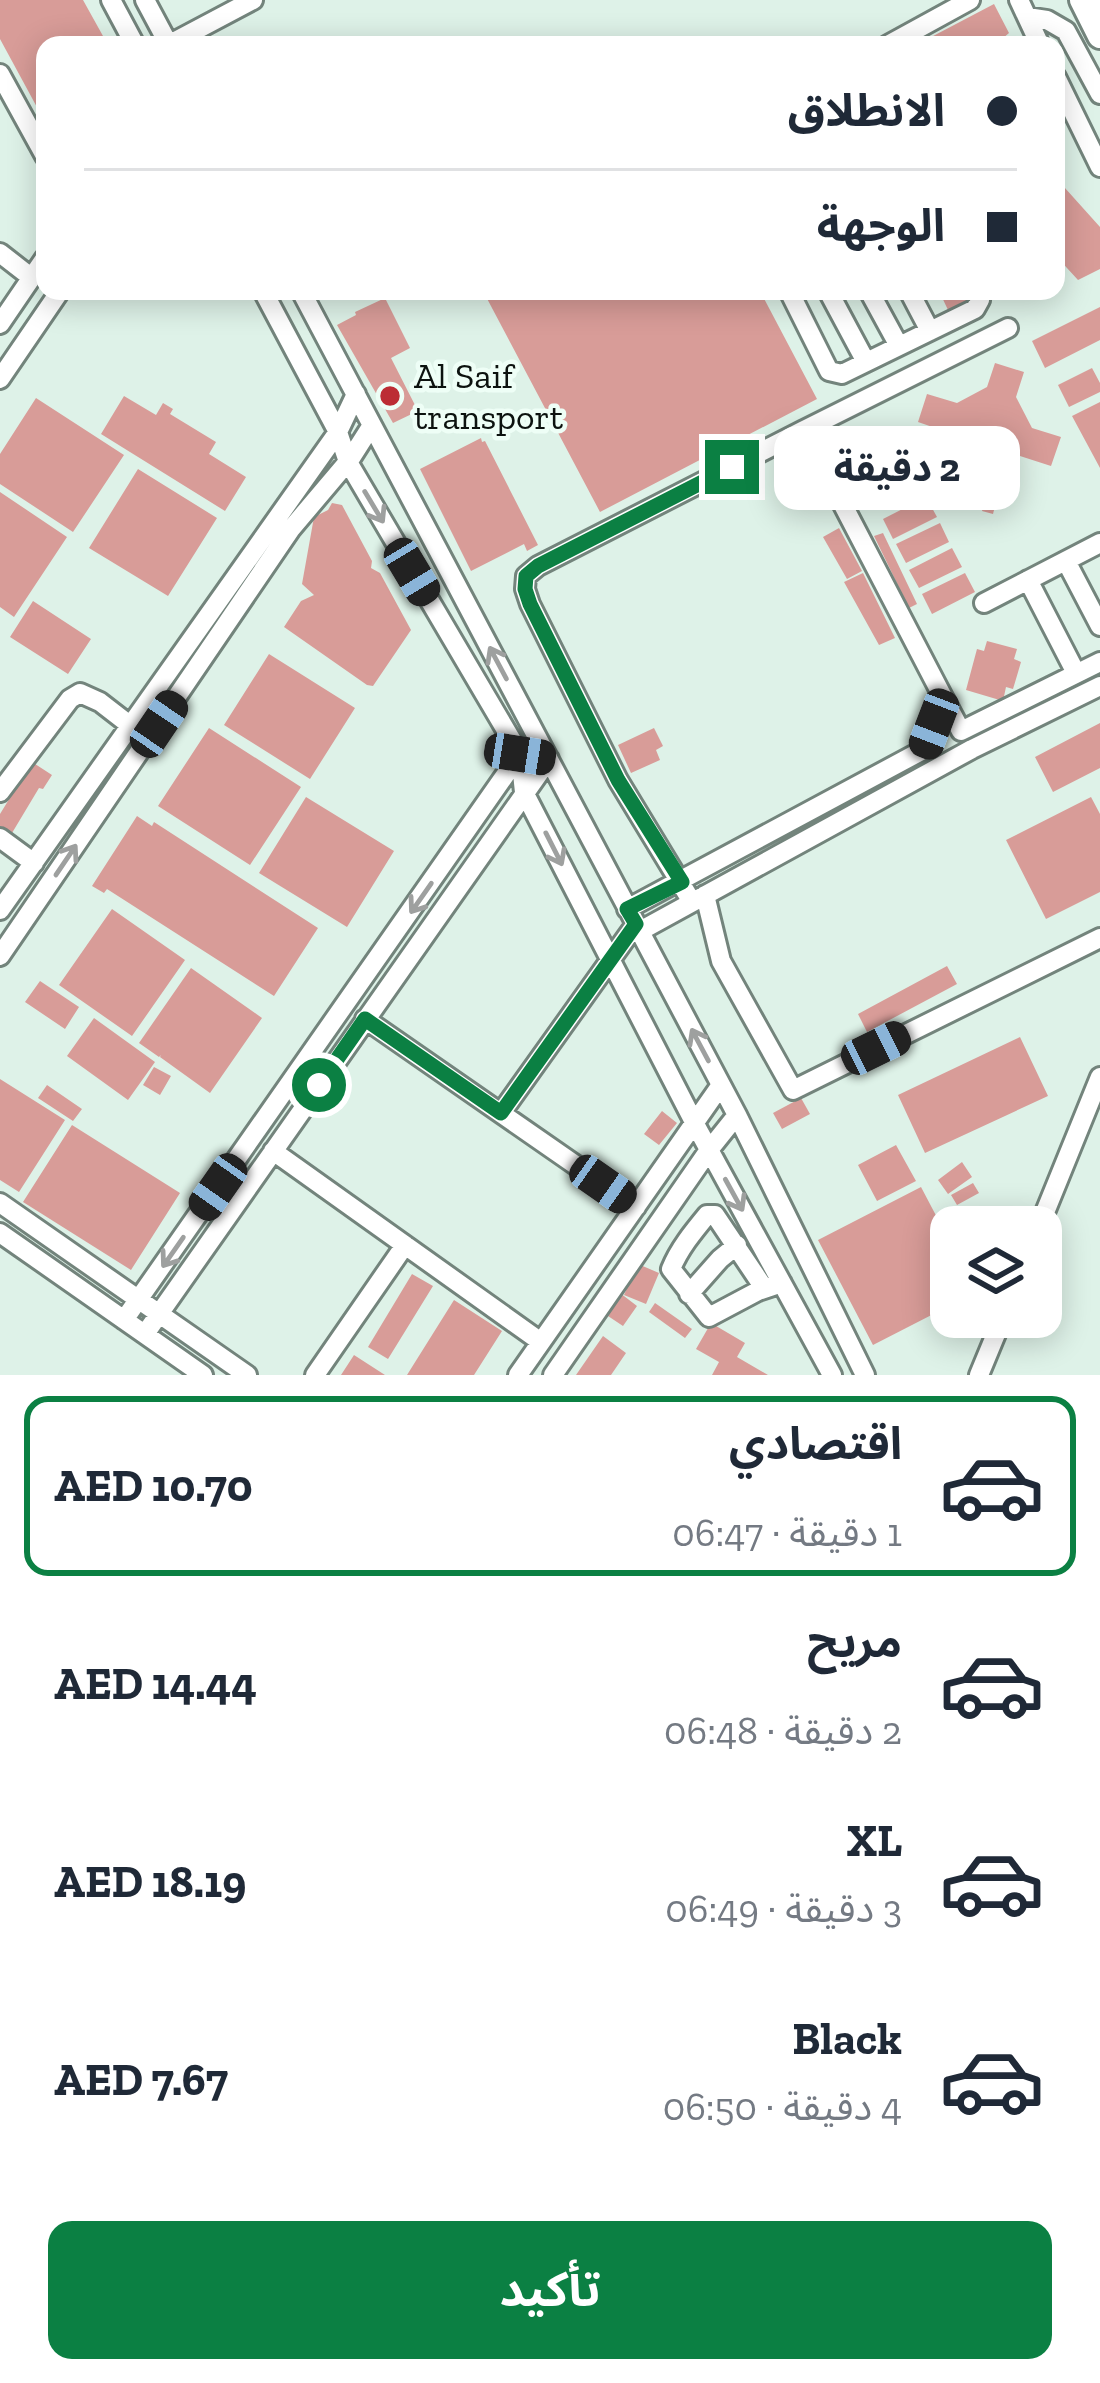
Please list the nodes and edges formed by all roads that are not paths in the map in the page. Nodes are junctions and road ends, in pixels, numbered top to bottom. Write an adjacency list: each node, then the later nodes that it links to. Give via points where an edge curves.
1 (111, 0): 9 (street)
2 (145, 0): 10 (street)
3 (253, 0): 11 (street)
4 (970, 0): 12 (street)
5 (1082, 0): 14 (main road)
6 (1094, 0): 8 (highway)
7 (1023, 8): 13 (street); 16 (street, via 1066,31)
8 (1100, 11)
9 (130, 36)
10 (163, 36)
11 (185, 36)
12 (908, 36)
13 (1036, 36)
14 (1100, 36)
15 (0, 74): 18 (street)
16 (1100, 94)
17 (1065, 95): 19 (street)
18 (36, 140)
19 (1100, 167)
20 (0, 253): 22 (street)
21 (36, 272): 22 (street)
22 (32, 278): 31 (street)
23 (54, 300): 36 (street)
24 (268, 300): 40 (street)
25 (306, 300): 37 (street)
26 (794, 300): 35 (street, via 830,370 842,374)
27 (833, 300): 35 (street)
28 (874, 300): 34 (street)
29 (913, 300): 33 (street)
30 (980, 300): 33 (street)
31 (0, 324)
32 (1008, 328): 39 (street)
33 (929, 331): 34 (street)
34 (898, 346): 35 (street)
35 (866, 362)
36 (0, 379)
37 (356, 394): 38 (street); 40 (street)
38 (372, 425): 41 (street); 53 (street, one-way to 38)
39 (804, 430): 50 (street); 65 (street, via 526,576 530,604 618,780)
40 (338, 432): 41 (street); 51 (street)
41 (348, 462): 56 (street, one-way to 56); 70 (street, one-way to 41, via 291,530)
42 (1100, 543): 43 (street)
43 (1066, 561): 44 (street); 46 (street)
44 (1028, 580): 45 (street); 48 (street)
45 (984, 603)
46 (1100, 626)
47 (1100, 662): 48 (street)
48 (1076, 673): 52 (street)
49 (1100, 686): 55 (street)
50 (944, 699): 52 (street); 54 (street)
51 (130, 725): 59 (street, via 80,693); 64 (street)
52 (961, 731): 54 (street); 55 (street)
53 (534, 732): 56 (street); 57 (street)
54 (925, 749): 58 (street); 61 (street)
55 (972, 749): 58 (street)
56 (520, 754): 57 (street); 60 (street); 88 (street, one-way to 88)
57 (549, 759): 60 (street); 68 (street)
58 (936, 769): 62 (street)
59 (0, 792)
60 (524, 792): 71 (street, one-way to 71); 72 (street)
61 (817, 808): 62 (street); 65 (street)
62 (828, 827): 66 (street)
63 (0, 838): 64 (street)
64 (34, 862): 67 (street)
65 (682, 882): 66 (street); 68 (street)
66 (699, 898): 68 (street); 69 (street, via 722,961 793,1090)
67 (0, 910)
68 (634, 922): 71 (street); 74 (street, one-way to 68)
69 (1100, 938)
70 (0, 956)
71 (610, 960): 75 (street); 77 (street)
72 (365, 1019): 75 (street); 78 (street)
73 (1100, 1077): 81 (street)
74 (721, 1085): 76 (street); 77 (street)
75 (501, 1113): 82 (street)
76 (736, 1115): 79 (street); 100 (street)
77 (695, 1124): 79 (street); 82 (street)
78 (273, 1150): 84 (street); 89 (street)
79 (709, 1150): 86 (street, one-way to 86); 98 (street)
80 (0, 1203): 88 (street)
81 (1048, 1206)
82 (636, 1207): 93 (street)
83 (0, 1233): 90 (street)
84 (404, 1245): 93 (street); 96 (street)
85 (737, 1245): 86 (street); 87 (street); 87 (street, via 719,1218 706,1215 671,1269)
86 (773, 1286): 87 (street, via 710,1317); 99 (street)
87 (689, 1294)
88 (139, 1300): 89 (street); 90 (street)
89 (159, 1314): 91 (street); 95 (street)
90 (124, 1320): 91 (street)
91 (145, 1334): 94 (street)
92 (994, 1338): 101 (street)
93 (541, 1342): 97 (street)
94 (203, 1375)
95 (247, 1375)
96 (315, 1375)
97 (518, 1375)
98 (553, 1375)
99 (832, 1375)
100 (865, 1375)
101 (979, 1375)

